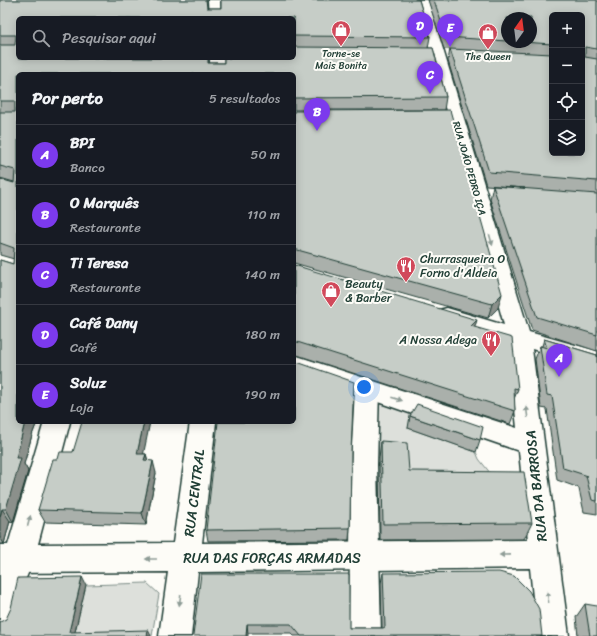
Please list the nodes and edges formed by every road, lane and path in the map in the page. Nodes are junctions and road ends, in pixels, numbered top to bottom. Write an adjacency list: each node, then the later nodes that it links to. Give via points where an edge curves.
1 (214, 0): 3 (street)
2 (422, 0): 7 (street, RUA JOÃO PEDRO IÇA, one-way to 7, via 437,54 447,116 484,191)
3 (215, 16)
4 (217, 60): 5 (street)
5 (217, 72)
6 (427, 310): 7 (street)
7 (519, 337): 8 (street); 13 (street, RUA DA BARROSA, one-way to 7)
8 (597, 360)
9 (296, 365): 10 (street)
10 (367, 389): 13 (street, one-way to 13); 15 (street, via 364,465)
11 (56, 424): 17 (street, one-way to 11)
12 (203, 424): 16 (street, RUA CENTRAL)
13 (531, 444): 14 (street, RUA DA BARROSA)
14 (543, 553): 15 (street, RUA DAS FORÇAS ARMADAS, one-way to 15); 21 (street, RUA DA BARROSA, one-way to 14)
15 (365, 557): 16 (street, RUA DAS FORÇAS ARMADAS); 20 (street)
16 (186, 558): 17 (street, RUA DAS FORÇAS ARMADAS, one-way to 17); 19 (street, RUA CENTRAL, one-way to 19)
17 (9, 559): 18 (street)
18 (0, 615)
19 (175, 636)
20 (365, 636)
21 (553, 636)

